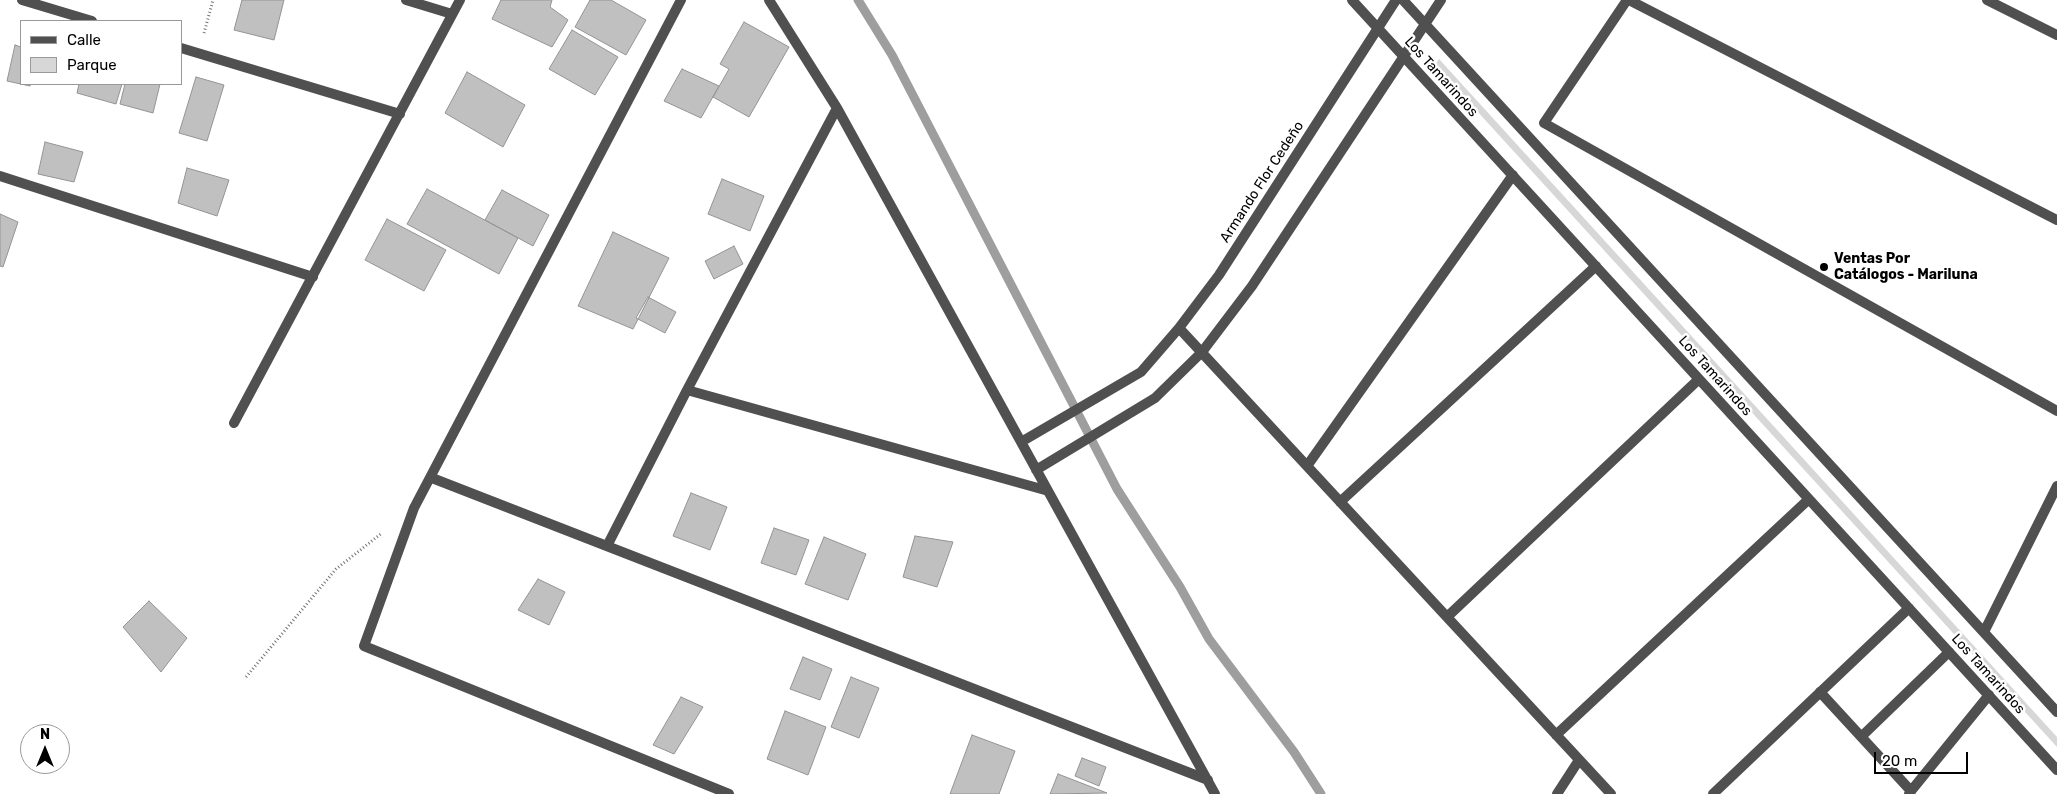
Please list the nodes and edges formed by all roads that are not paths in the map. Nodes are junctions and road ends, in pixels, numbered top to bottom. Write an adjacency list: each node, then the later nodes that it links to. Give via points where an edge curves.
1 (22, 0): 13 (street)
2 (406, 0): 12 (street)
3 (460, 0): 12 (street)
4 (681, 0): 35 (street)
5 (769, 0): 19 (street)
6 (1352, 0): 15 (street, Los Tamarindos)
7 (1396, 0): 15 (street, Armando Flor Cedeño)
8 (1403, 0): 14 (street, Los Tamarindos)
9 (1441, 0): 14 (street)
10 (1628, 0): 23 (street); 30 (street, via 1544,123)
11 (1988, 0): 16 (street)
12 (452, 14): 20 (street)
13 (89, 20)
14 (1425, 24): 18 (street); 43 (street, Los Tamarindos)
15 (1377, 27): 18 (street, Los Tamarindos); 26 (street, Armando Flor Cedeño, via 1219,275)
16 (2057, 35)
17 (182, 48): 20 (street)
18 (1404, 56): 21 (street, Los Tamarindos); 27 (street, via 1252,286)
19 (836, 108): 29 (street); 32 (street)
20 (400, 114): 25 (street)
21 (1513, 175): 24 (street, Los Tamarindos); 33 (street)
22 (0, 176): 25 (street)
23 (2057, 220)
24 (1596, 266): 28 (street, Los Tamarindos); 39 (street)
25 (314, 277): 31 (street)
26 (1179, 328): 27 (street); 32 (street, Armando Flor Cedeño, via 1141,372)
27 (1202, 352): 33 (street); 34 (street, via 1155,398)
28 (1699, 379): 38 (street, Los Tamarindos); 42 (street)
29 (687, 390): 37 (street); 40 (street)
30 (2057, 410)
31 (234, 424)
32 (1021, 442): 34 (street)
33 (1307, 466): 39 (street)
34 (1036, 470): 37 (street)
35 (432, 478): 40 (street); 54 (street, via 414,508 364,646)
36 (2057, 486): 43 (street)
37 (1046, 490): 52 (street)
38 (1809, 499): 41 (street, Los Tamarindos); 48 (street)
39 (1340, 502): 42 (street)
40 (607, 546): 52 (street)
41 (1909, 608): 44 (street, Los Tamarindos); 45 (street)
42 (1447, 617): 48 (street)
43 (1984, 632): 47 (street, Los Tamarindos)
44 (1949, 652): 46 (street, Los Tamarindos); 49 (street)
45 (1820, 692): 49 (street); 58 (street)
46 (1989, 696): 51 (street, Los Tamarindos); 53 (street)
47 (2057, 712)
48 (1556, 735): 50 (street)
49 (1862, 736): 53 (street)
50 (1580, 760): 56 (street); 57 (street)
51 (2057, 770)
52 (1208, 780): 55 (street)
53 (1910, 793)
54 (729, 794)
55 (1215, 794)
56 (1557, 794)
57 (1611, 794)
58 (1712, 794)

